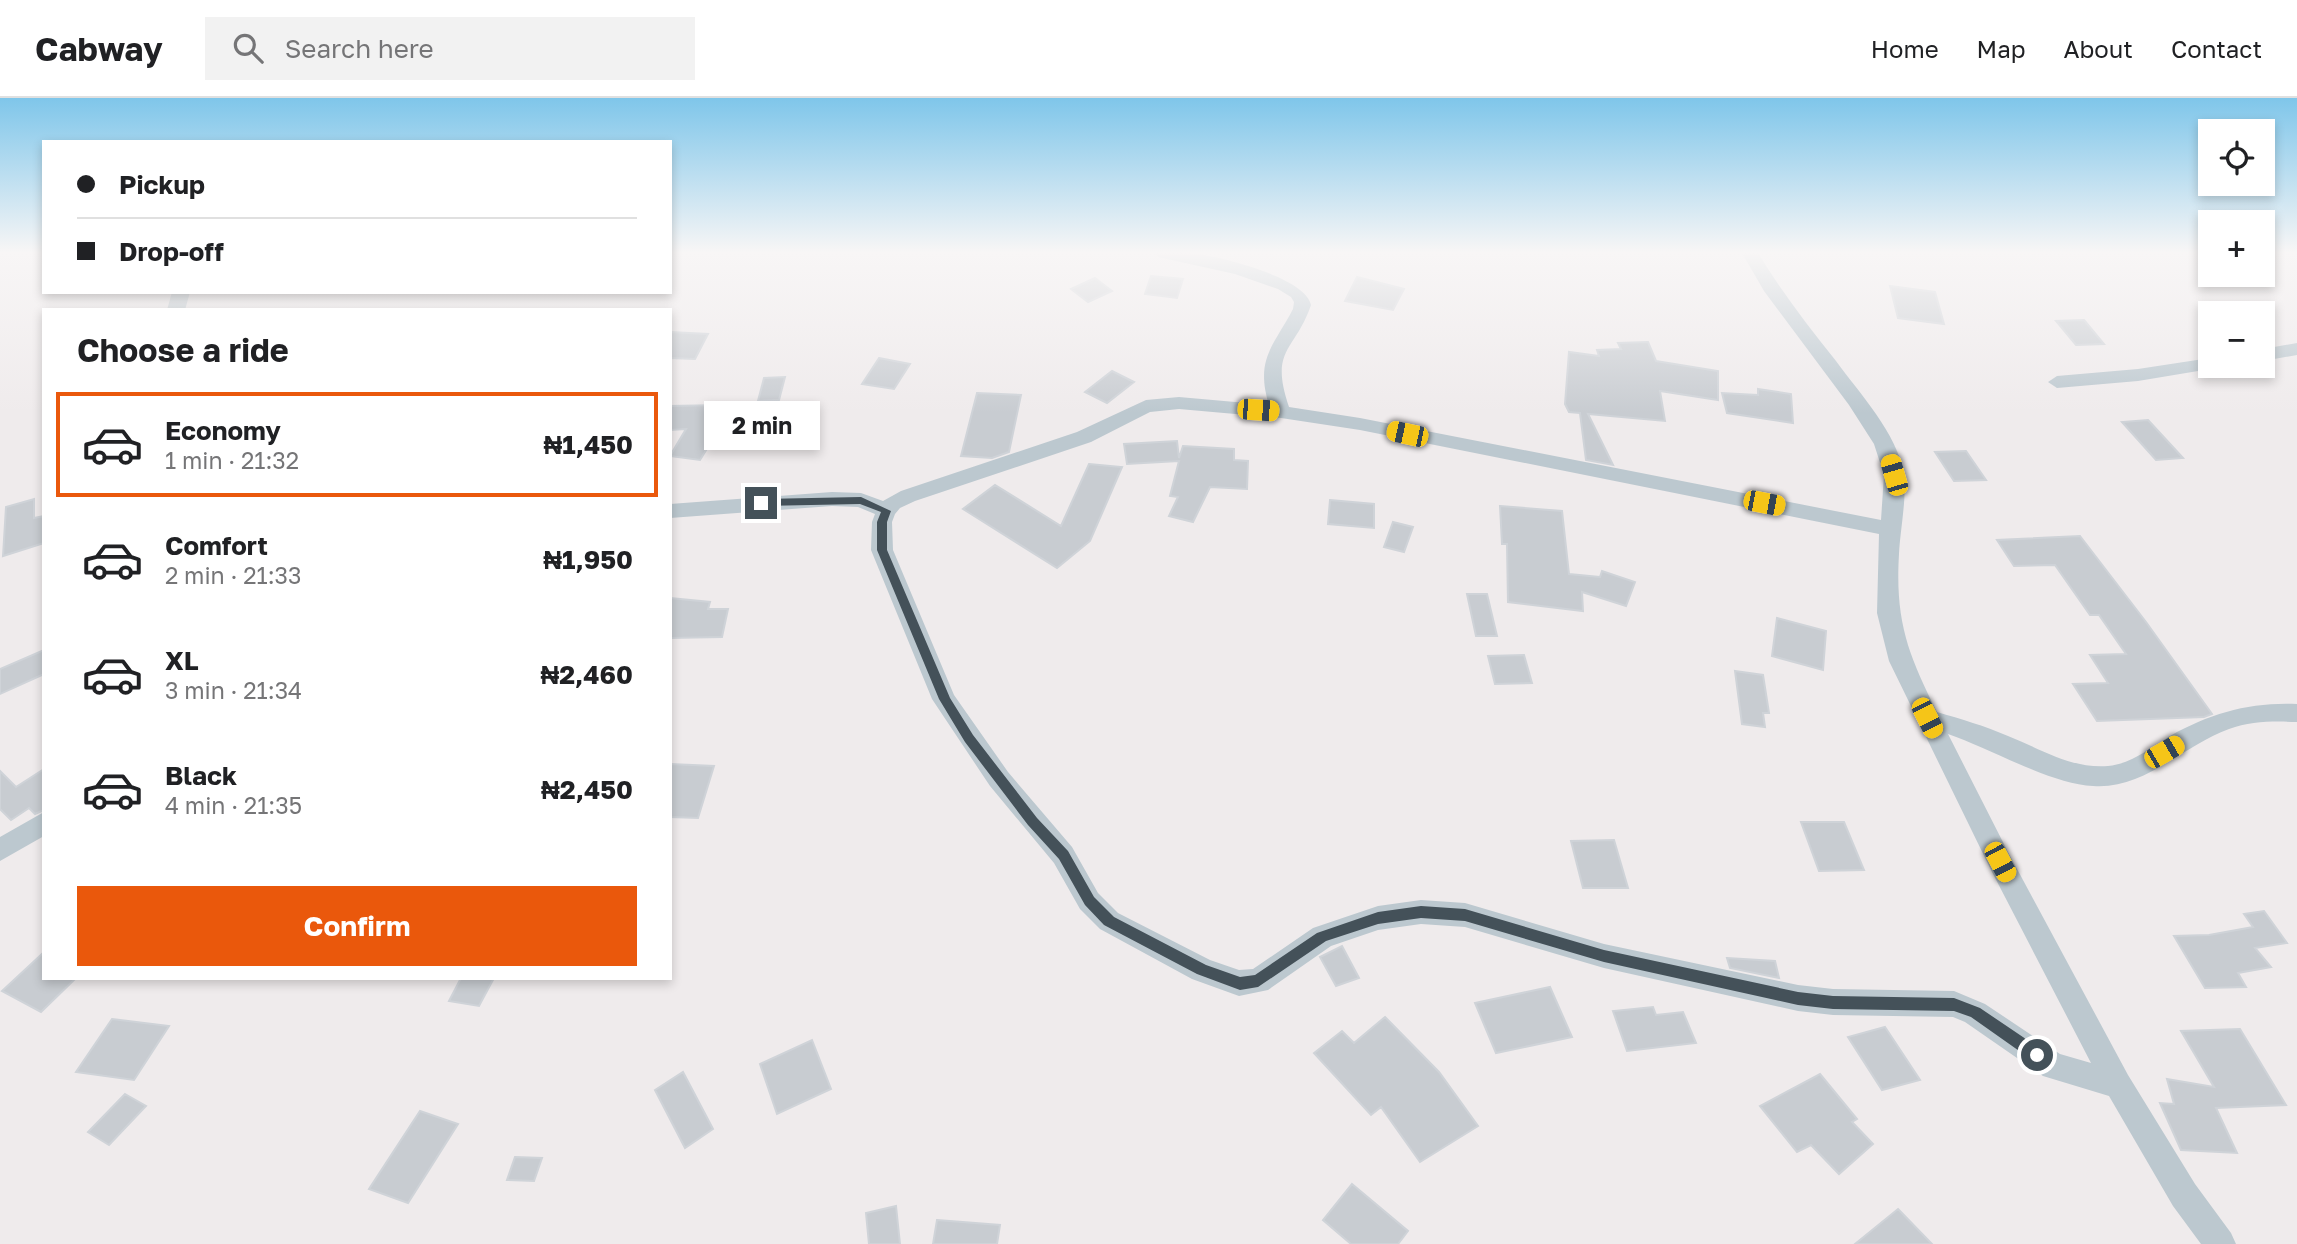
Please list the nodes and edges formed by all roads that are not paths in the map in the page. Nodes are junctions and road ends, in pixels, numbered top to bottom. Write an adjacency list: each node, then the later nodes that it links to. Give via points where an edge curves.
1 (1302, 306): 7 (street, via 1270,370)
2 (1784, 306): 10 (street, via 1884,444 1894,475)
3 (2297, 349): 4 (street)
4 (2275, 353)
5 (2198, 366): 6 (street)
6 (2057, 382)
7 (1281, 412): 9 (street, via 1178,403 1146,406 1084,437 908,496); 10 (street)
8 (672, 511): 9 (street, via 832,499 861,500)
9 (886, 511): 15 (street, via 882,550 944,699 969,739 1063,855 1089,901 1109,921 1202,970 1240,984 1258,981 1322,937 1378,918 1421,912 1465,915 1604,956 1798,999 1954,1004 1975,1013 2053,1066)
10 (1889, 529): 12 (street, via 1888,612 1900,661)
11 (2297, 713): 12 (street, via 2241,714 2211,724 2140,766 2110,776 2085,776 2053,766)
12 (1927, 718): 15 (street)
13 (42, 824): 14 (street)
14 (0, 850)
15 (2118, 1085): 16 (street, via 2184,1195)
16 (2220, 1244)

